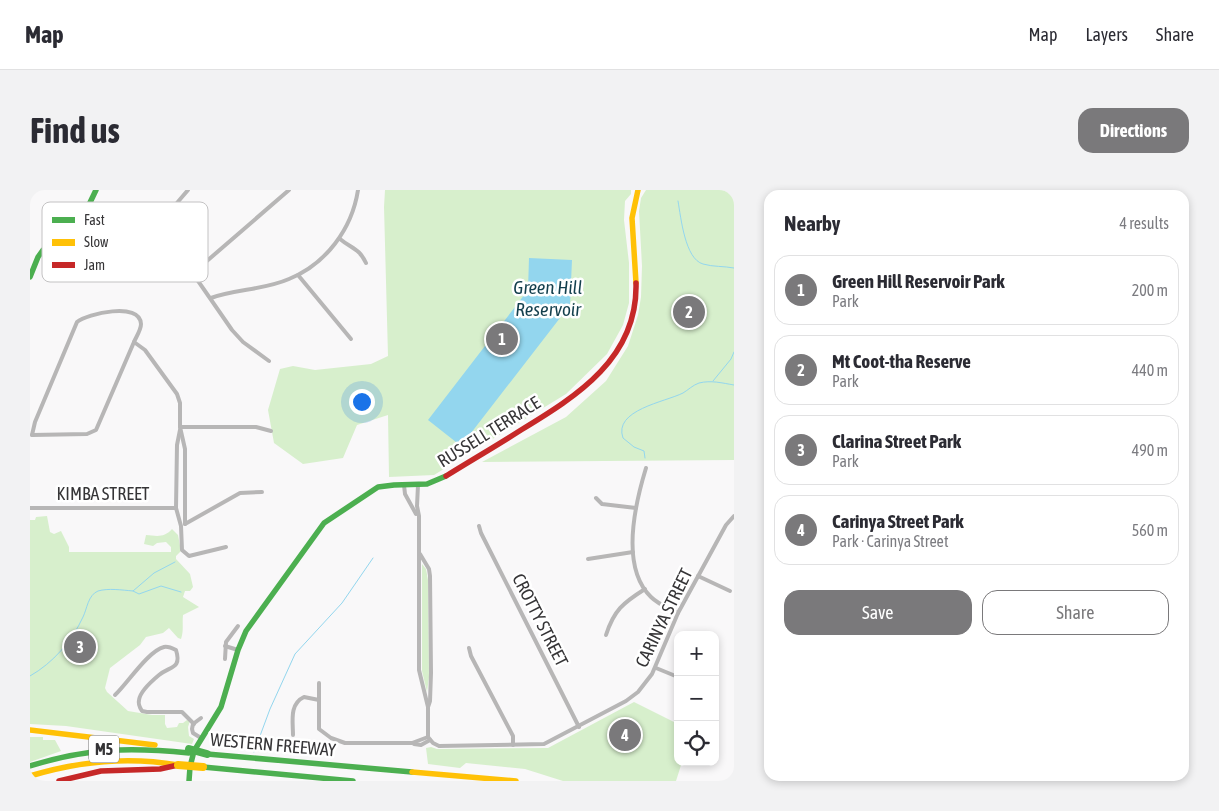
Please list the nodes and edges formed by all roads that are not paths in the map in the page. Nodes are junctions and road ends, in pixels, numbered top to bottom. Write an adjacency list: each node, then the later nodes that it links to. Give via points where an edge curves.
1 (96, 190): 6 (main road)
2 (188, 190): 7 (street)
3 (289, 190): 10 (street)
4 (358, 190): 8 (street, via 353,215)
5 (638, 190): 24 (main road, RUSSELL TERRACE, via 630,221 636,275 634,304 625,334 610,362 592,382 561,406 442,479)
6 (90, 202)
7 (178, 202)
8 (340, 239): 11 (street, via 358,250); 12 (street, via 323,257)
9 (42, 252): 13 (main road)
10 (208, 260)
11 (366, 263)
12 (298, 275): 15 (street, via 274,284); 16 (street)
13 (30, 277)
14 (199, 282): 15 (street)
15 (211, 298): 18 (street, via 243,342)
16 (351, 339)
17 (134, 342): 19 (street, via 145,350 177,394); 21 (street, via 96,430 87,434); 21 (street, via 141,323 131,312 116,310 78,321)
18 (269, 361)
19 (180, 428): 20 (street, via 256,427); 28 (street); 32 (street, via 184,447)
20 (271, 431)
21 (31, 435)
22 (646, 468): 29 (street)
23 (404, 485): 24 (main road, RUSSELL TERRACE); 31 (street); 46 (main road, RUSSELL TERRACE, via 378,487 324,523 251,624)
24 (418, 485): 31 (street)
25 (262, 492): 32 (street, via 240,493)
26 (596, 498): 29 (street, via 602,504)
27 (30, 508): 28 (street, KIMBA STREET)
28 (176, 508): 32 (street)
29 (636, 508): 36 (street)
30 (734, 516): 38 (street, CARINYA STREET)
31 (419, 523): 35 (street)
32 (183, 525): 34 (street, via 182,549 186,554 191,556)
33 (479, 526): 56 (street, CROTTY STREET)
34 (226, 547)
35 (419, 550): 53 (street, via 419,670); 53 (street, via 429,569 430,580)
36 (634, 552): 37 (street); 39 (street, via 636,572)
37 (588, 558)
38 (698, 576): 40 (street); 41 (street, CARINYA STREET)
39 (645, 589): 41 (street, via 655,600); 43 (street, via 616,611)
40 (730, 591)
41 (678, 613): 48 (street, CARINYA STREET)
42 (238, 626): 44 (street)
43 (606, 635)
44 (225, 646): 46 (street); 47 (street)
45 (469, 648): 61 (street, via 513,736)
46 (238, 650): 59 (main road, RUSSELL TERRACE, via 221,707)
47 (224, 659)
48 (656, 668): 49 (street); 56 (street, CARINYA STREET, via 633,696)
49 (676, 676)
50 (319, 683): 52 (street)
51 (115, 696): 55 (street, via 157,650 169,647 176,650 177,663 160,674 142,694 140,707 147,712 182,712)
52 (319, 700): 58 (street, via 304,697 295,704); 60 (street, CARINYA STREET, via 319,730 336,741 345,744 421,745)
53 (428, 707): 60 (street)
54 (201, 718): 55 (street)
55 (194, 724): 59 (street, via 192,732)
56 (578, 727): 61 (street, CARINYA STREET, via 544,744)
57 (32, 730): 62 (main road)
58 (294, 735)
59 (201, 738): 67 (main road, RUSSELL TERRACE, via 192,757)
60 (429, 739): 61 (street, CARINYA STREET, via 439,746)
61 (513, 745)
62 (180, 750): 64 (main road, WESTERN FREEWAY / M5, via 100,750 65,755); 69 (main road, WESTERN FREEWAY / M5, bridge)
63 (178, 765): 65 (main road, WESTERN FREEWAY / M5, via 152,761 103,761 70,765); 66 (main road, via 170,769 99,771); 68 (main road, WESTERN FREEWAY / M5, bridge)
64 (30, 766)
65 (30, 776)
66 (59, 781)
67 (189, 781)
68 (353, 781)
69 (516, 781)

